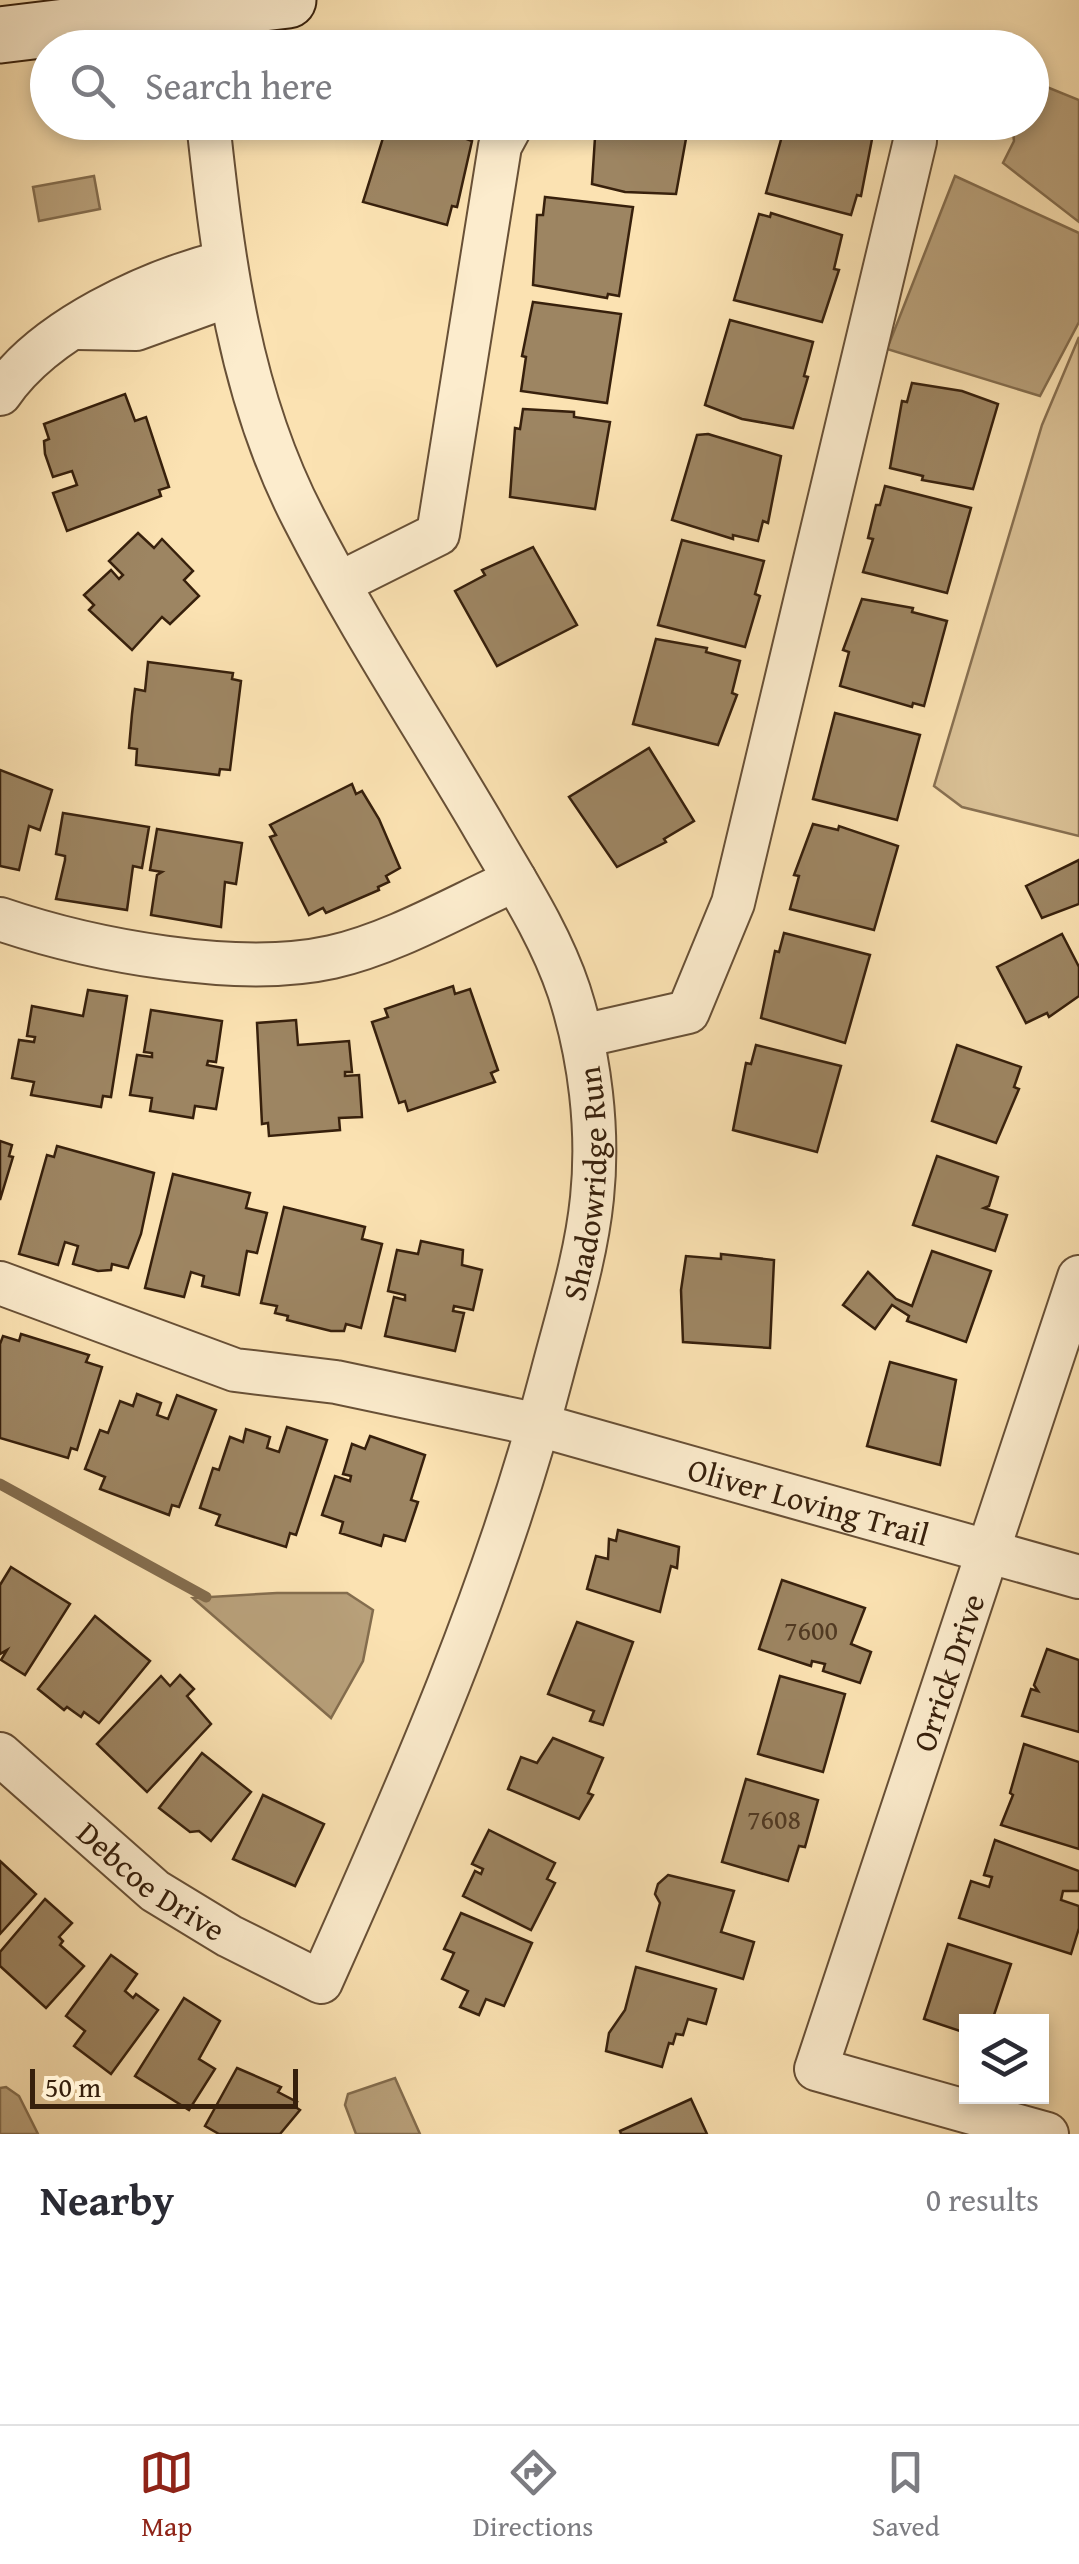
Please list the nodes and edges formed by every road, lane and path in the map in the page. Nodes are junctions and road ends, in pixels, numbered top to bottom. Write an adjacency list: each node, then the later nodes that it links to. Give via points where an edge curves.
1 (288, 0): 2 (street)
2 (198, 29): 3 (street)
3 (158, 30)
4 (30, 33): 5 (street)
5 (0, 34)
6 (210, 140): 9 (street, Shadowridge Run)
7 (504, 140): 11 (street, via 438,534)
8 (916, 140): 14 (street, via 733,903 688,1012)
9 (226, 278): 10 (street, via 154,284 18,367); 11 (street, Shadowridge Run, via 263,425)
10 (0, 394)
11 (340, 583): 12 (street, Shadowridge Run)
12 (515, 880): 13 (street, via 331,958 251,967 47,935); 14 (street, Shadowridge Run, via 567,985)
13 (0, 919)
14 (582, 1036): 17 (street, Shadowridge Run, via 592,1197)
15 (1079, 1277): 18 (street, Orrick Drive)
16 (0, 1284): 17 (street, Oliver Loving Trail, via 235,1370 336,1382)
17 (539, 1425): 18 (street, Oliver Loving Trail); 21 (street, Shadowridge Run, via 441,1713)
18 (987, 1552): 19 (street, Oliver Loving Trail); 22 (street, Orrick Drive, via 816,2069)
19 (1079, 1577)
20 (0, 1754): 21 (street, Debcoe Drive, via 154,1891)
21 (321, 1982)
22 (1048, 2134)

